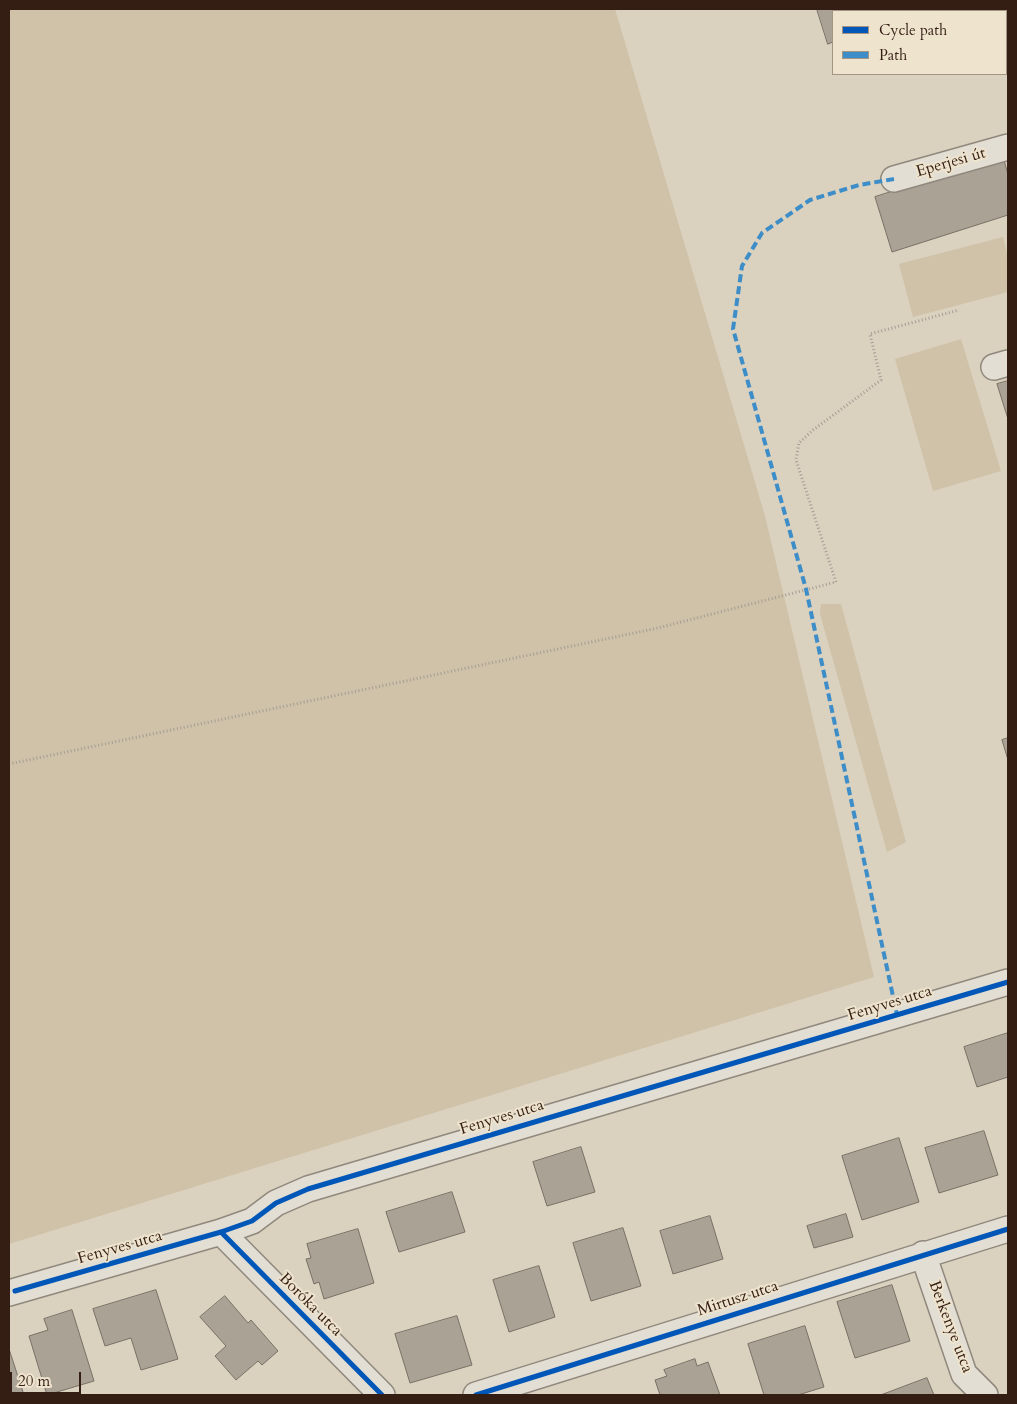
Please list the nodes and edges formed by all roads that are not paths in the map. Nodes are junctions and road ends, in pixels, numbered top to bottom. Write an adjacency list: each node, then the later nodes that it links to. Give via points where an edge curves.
1 (1008, 147): 2 (street, Eperjesi út)
2 (894, 179)
3 (1008, 982): 5 (street, Fenyves utca, via 308,1189 276,1203 252,1221)
4 (1008, 1229): 6 (street, Mirtusz utca)
5 (221, 1232): 7 (street, Fenyves utca); 8 (street, Boróka utca)
6 (923, 1254): 9 (street, Mirtusz utca); 10 (street, Berkenye utca, via 964,1374)
7 (9, 1293)
8 (382, 1395)
9 (476, 1395)
10 (985, 1395)

